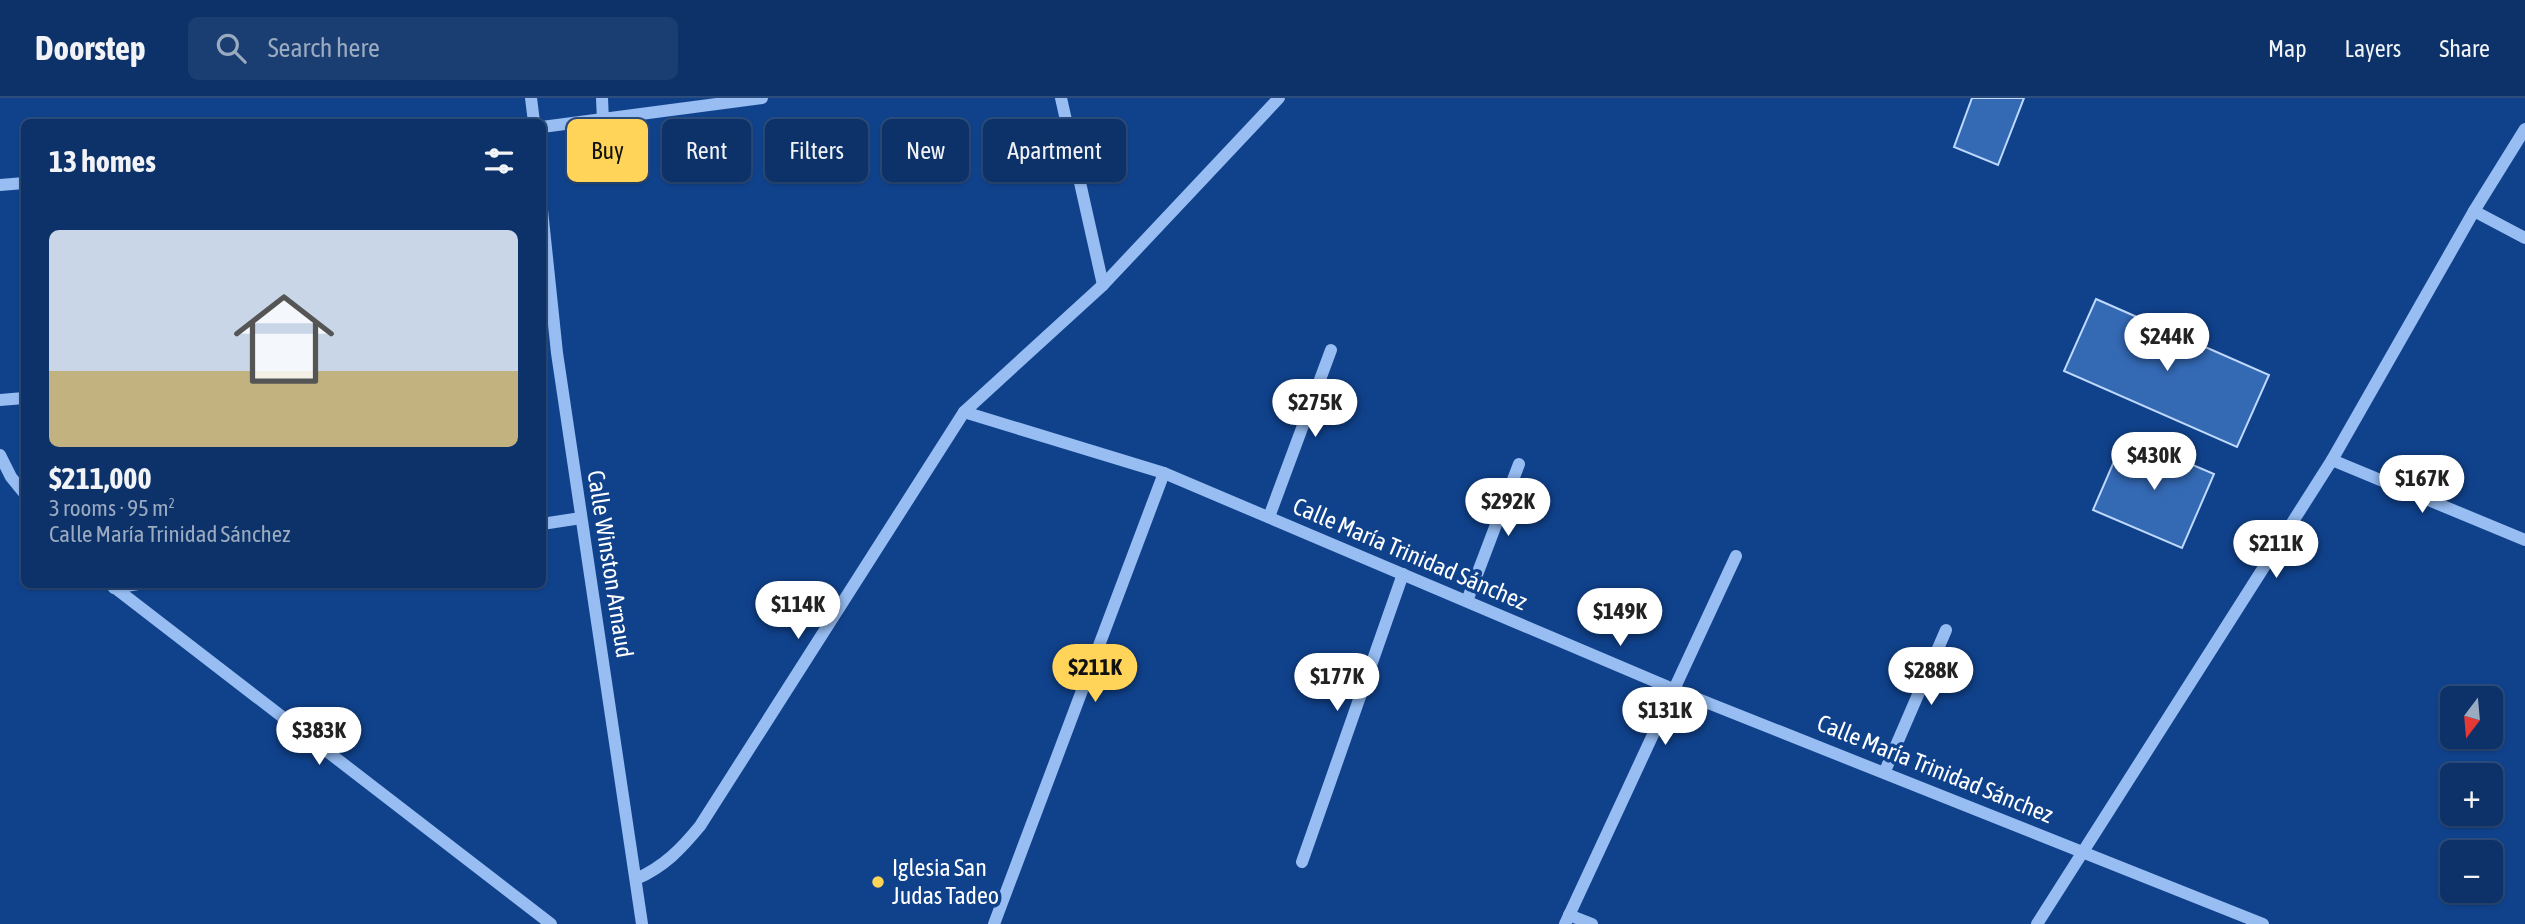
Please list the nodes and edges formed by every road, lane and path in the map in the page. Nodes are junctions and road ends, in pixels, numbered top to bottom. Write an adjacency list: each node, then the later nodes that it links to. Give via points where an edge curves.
1 (531, 98): 6 (street)
2 (603, 98): 7 (street)
3 (762, 98): 8 (street)
4 (1061, 98): 17 (street)
5 (1279, 98): 17 (street)
6 (534, 119)
7 (603, 119)
8 (617, 119)
9 (567, 125): 10 (street)
10 (546, 127)
11 (2525, 129): 14 (street)
12 (21, 183): 13 (street)
13 (0, 185)
14 (2474, 211): 15 (street); 25 (street)
15 (2525, 238)
16 (546, 248): 19 (street, Calle Winston Arnaud)
17 (1103, 285): 23 (street)
18 (1331, 350): 29 (street)
19 (557, 353): 20 (street); 30 (street, Calle Winston Arnaud)
20 (546, 354)
21 (21, 398): 22 (street)
22 (0, 400)
23 (964, 412): 27 (street, Calle María Trinidad Sánchez); 42 (street, via 700,826 679,851)
24 (0, 455): 28 (street)
25 (2332, 460): 32 (street); 40 (street)
26 (1519, 464): 36 (street)
27 (1164, 473): 29 (street, Calle María Trinidad Sánchez); 46 (street)
28 (21, 489)
29 (1269, 517): 34 (street, Calle María Trinidad Sánchez)
30 (581, 518): 31 (street); 42 (street, Calle Winston Arnaud)
31 (546, 523)
32 (2525, 540)
33 (1736, 556): 38 (street)
34 (1403, 574): 36 (street, Calle María Trinidad Sánchez); 41 (street)
35 (115, 588): 44 (street)
36 (1467, 601): 38 (street, Calle María Trinidad Sánchez)
37 (1946, 630): 39 (street)
38 (1673, 689): 39 (street, Calle María Trinidad Sánchez); 43 (street)
39 (1885, 771): 40 (street, Calle María Trinidad Sánchez)
40 (2085, 850): 48 (street); 49 (street, Calle María Trinidad Sánchez)
41 (1302, 862)
42 (636, 879): 45 (street, Calle Winston Arnaud)
43 (1567, 919): 47 (street)
44 (551, 924)
45 (642, 924)
46 (994, 924)
47 (1592, 924)
48 (2037, 924)
49 (2263, 924)

